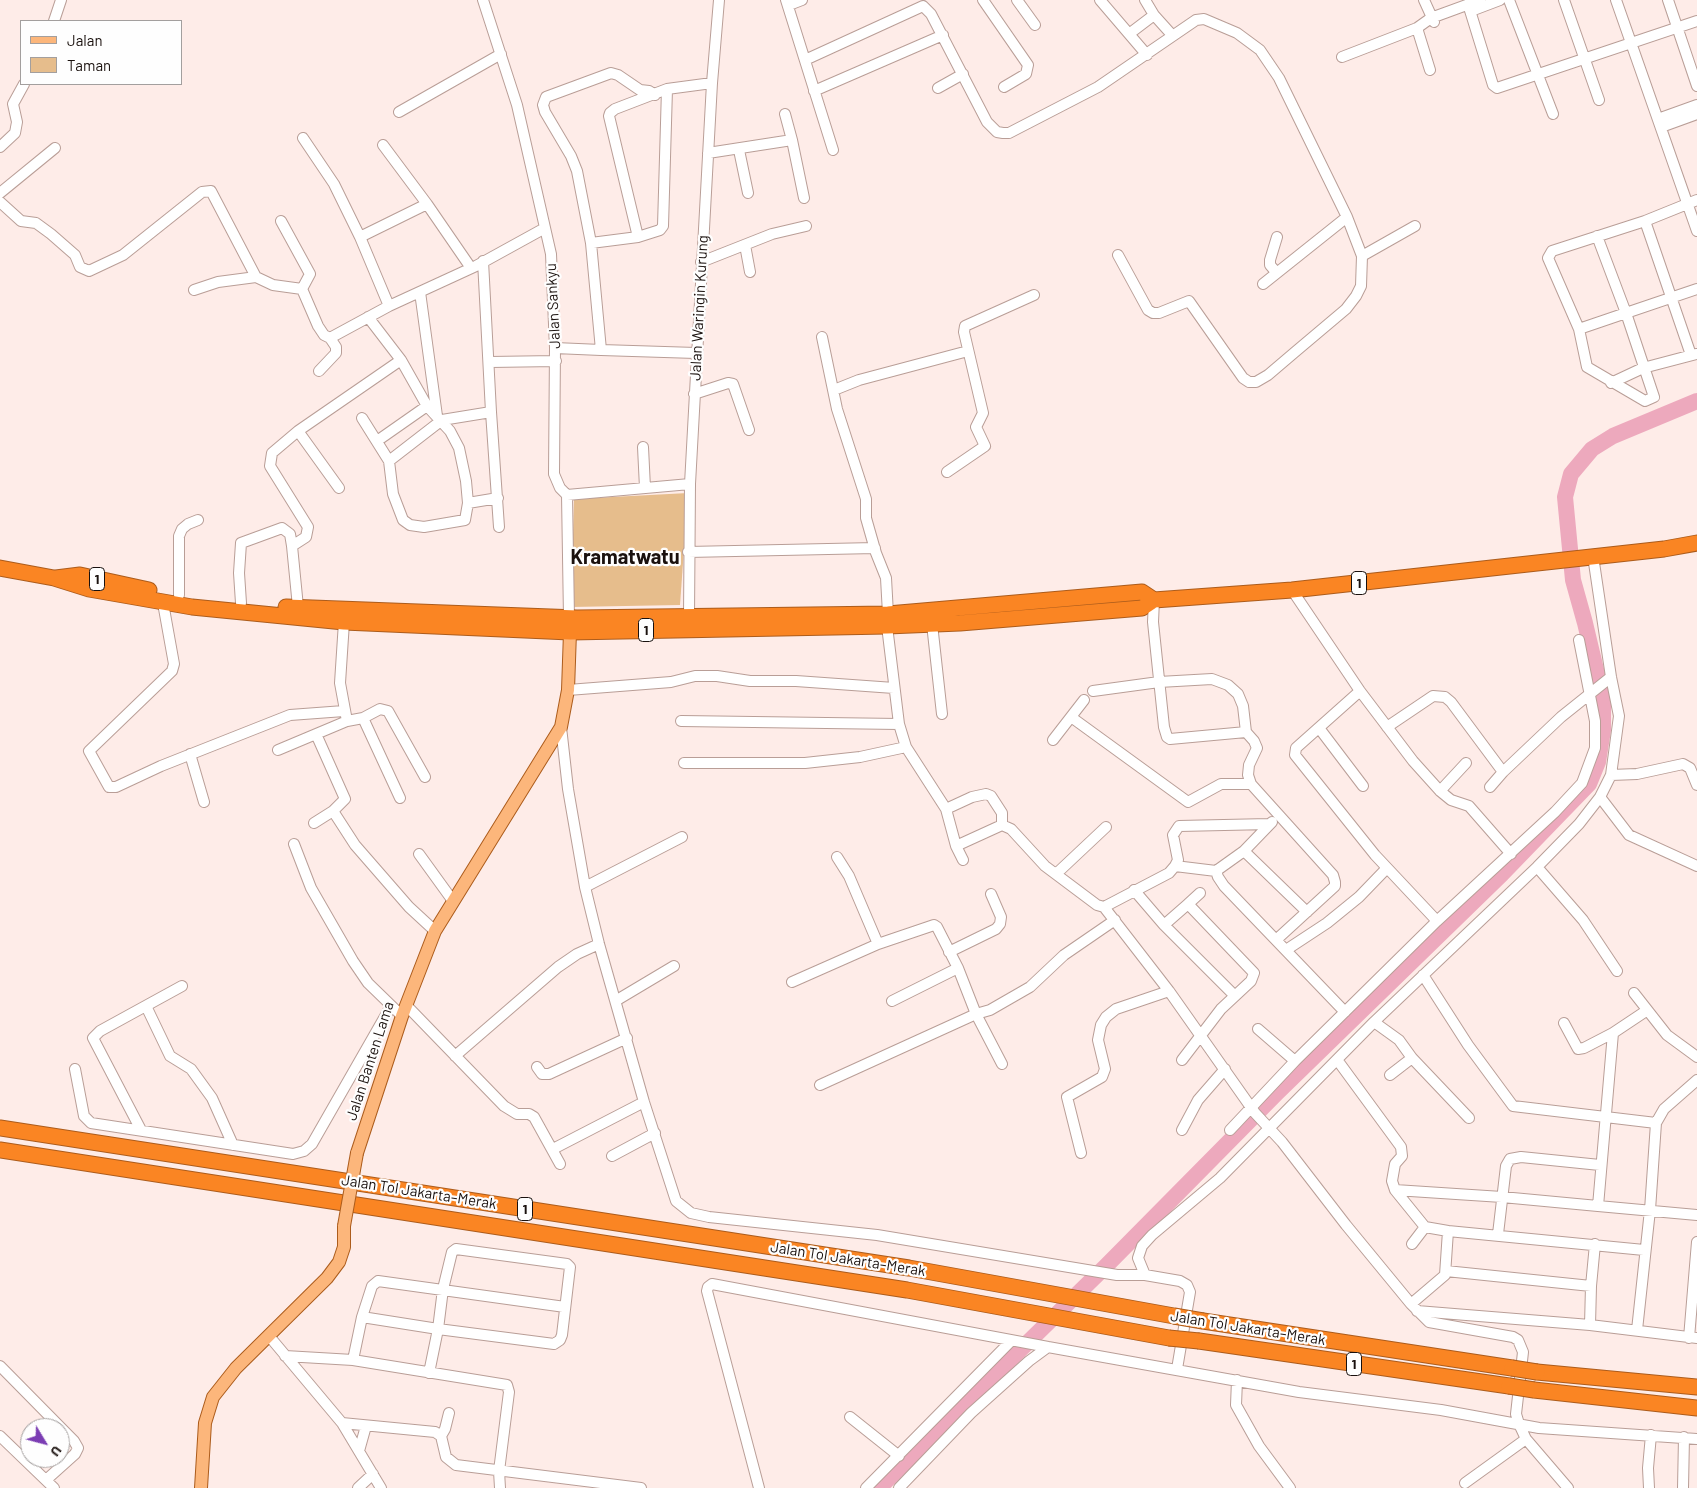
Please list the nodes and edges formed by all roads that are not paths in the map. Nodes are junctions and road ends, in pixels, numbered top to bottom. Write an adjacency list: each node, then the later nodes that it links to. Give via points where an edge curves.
1 (61, 0): 19 (street)
2 (483, 0): 28 (street, Jalan Sankyu)
3 (719, 0): 36 (street, Jalan Waringin Kurung)
4 (802, 0): 16 (street)
5 (983, 0): 39 (street, via 1028,65 1026,74)
6 (1017, 0): 22 (street)
7 (1100, 0): 24 (street)
8 (1145, 0): 18 (street)
9 (1424, 0): 21 (street)
10 (1500, 0): 15 (street)
11 (1509, 0): 35 (street)
12 (1564, 0): 32 (street)
13 (1616, 0): 27 (street)
14 (1668, 0): 23 (street)
15 (1479, 2): 17 (street)
16 (788, 3): 31 (street)
17 (1469, 8): 21 (street); 35 (street, via 1494,87)
18 (1154, 15): 24 (street); 26 (street)
19 (54, 20)
20 (1697, 21): 23 (street)
21 (1427, 23): 30 (street); 33 (street)
22 (1035, 25)
23 (1678, 28): 27 (street); 38 (street)
24 (1129, 34): 29 (street)
25 (943, 35): 31 (street, via 926,7 921,6); 34 (street); 42 (street)
26 (1172, 35): 29 (street); 65 (street, via 1196,20 1204,20 1237,33 1260,50 1280,78)
27 (1632, 44): 32 (street); 50 (street)
28 (502, 54): 46 (street); 70 (street, Jalan Sankyu, via 518,105)
29 (1147, 55): 34 (street, via 1098,87 1009,133 997,132 987,122)
30 (1342, 57)
31 (805, 60): 42 (street)
32 (1585, 60): 35 (street); 44 (street)
33 (1430, 70)
34 (963, 74): 40 (street)
35 (1537, 76): 48 (street)
36 (712, 82): 41 (street); 58 (street, Jalan Waringin Kurung)
37 (23, 85): 54 (street, via 13,104 17,122 15,133)
38 (1697, 86)
39 (1004, 87)
40 (938, 88)
41 (667, 90): 43 (street); 74 (street, via 663,226)
42 (814, 91): 57 (street)
43 (655, 95): 74 (street, via 615,109 609,116); 76 (street, via 611,73 544,100 545,112 577,171)
44 (1599, 100)
45 (1697, 105): 50 (street)
46 (398, 112)
47 (786, 114): 52 (street)
48 (1553, 114)
49 (1697, 114): 50 (street)
50 (1660, 123): 63 (street)
51 (304, 138): 73 (street, via 334,184)
52 (792, 140): 56 (street); 61 (street)
53 (383, 145): 64 (street)
54 (0, 147)
55 (55, 148): 59 (street)
56 (739, 150): 58 (street); 60 (street)
57 (832, 150)
58 (708, 153): 81 (street, Jalan Waringin Kurung)
59 (0, 193)
60 (748, 193)
61 (804, 198)
62 (0, 202): 85 (street, via 21,221 36,223 51,234 75,255 80,267 89,271 123,255 202,192 211,191)
63 (1692, 202): 67 (street); 71 (street)
64 (427, 204): 73 (street); 82 (street)
65 (1346, 217): 79 (street); 84 (street)
66 (280, 221): 87 (street, via 310,274)
67 (1645, 221): 72 (street); 92 (street)
68 (806, 226): 77 (street)
69 (1415, 226): 79 (street)
70 (546, 228): 80 (street); 99 (street, Jalan Sankyu)
71 (1697, 231)
72 (1597, 236): 94 (street); 96 (street, via 1552,251 1548,258)
73 (360, 237): 93 (street)
74 (638, 237): 76 (street)
75 (1277, 237): 84 (street, via 1270,260)
76 (591, 243): 100 (street)
77 (745, 245): 81 (street); 83 (street)
78 (1118, 255): 79 (street, via 1148,310 1158,313 1188,302 1249,382 1268,375 1346,309 1361,286)
79 (1362, 256)
80 (483, 261): 82 (street); 106 (street)
81 (701, 262): 102 (street, Jalan Waringin Kurung)
82 (471, 268): 90 (street)
83 (750, 272)
84 (1276, 272): 86 (street)
85 (256, 277): 87 (street, via 272,285); 89 (street, via 218,282)
86 (1263, 284)
87 (302, 288): 98 (street, via 318,326)
88 (1697, 289): 92 (street)
89 (194, 290)
90 (420, 292): 93 (street); 115 (street)
91 (1034, 295): 101 (street, via 965,326)
92 (1671, 298): 94 (street); 103 (street)
93 (389, 306): 95 (street)
94 (1626, 313): 96 (street); 107 (street)
95 (368, 317): 98 (street); 104 (street)
96 (1579, 329): 109 (street, via 1587,367)
97 (822, 337): 110 (street)
98 (330, 338): 108 (street, via 336,353)
99 (556, 348): 100 (street); 105 (street, Jalan Sankyu)
100 (601, 350): 102 (street)
101 (968, 351): 110 (street, via 859,380); 121 (street, via 983,413 976,427 985,446)
102 (696, 353): 111 (street, Jalan Waringin Kurung)
103 (1694, 354): 107 (street)
104 (401, 360): 112 (street); 117 (street)
105 (556, 360): 106 (street); 125 (street, Jalan Sankyu, via 554,474)
106 (490, 362): 113 (street)
107 (1643, 368): 109 (street); 109 (street, via 1654,397 1649,401)
108 (319, 371)
109 (1611, 383)
110 (834, 390): 132 (street, via 841,424 866,498 865,510)
111 (694, 394): 116 (street, via 733,384); 122 (street, Jalan Waringin Kurung)
112 (428, 406): 115 (street); 118 (street)
113 (491, 412): 115 (street); 126 (street)
114 (362, 418): 118 (street)
115 (440, 418): 120 (street); 127 (street, via 450,430 462,457)
116 (749, 430)
117 (298, 431): 123 (street); 131 (street, via 270,458 270,466 308,527 306,537)
118 (377, 441): 120 (street)
119 (643, 447): 124 (street)
120 (389, 461): 127 (street, via 393,494 403,520 410,525 424,527 460,522 467,518)
121 (947, 472)
122 (690, 484): 124 (street); 133 (street, Jalan Waringin Kurung)
123 (339, 488)
124 (645, 488): 125 (street)
125 (567, 495): 147 (street)
126 (498, 498): 127 (street); 129 (street)
127 (468, 503)
128 (198, 520): 138 (street, via 182,529 179,536)
129 (499, 527)
130 (1697, 543): 134 (highway, 1)
131 (292, 546): 141 (street, via 290,534 282,528 241,543); 142 (street)
132 (875, 548): 133 (street); 144 (street, via 886,578)
133 (688, 552): 143 (street, Jalan Waringin Kurung)
134 (1591, 556): 137 (highway, 1); 149 (street)
135 (0, 568): 136 (highway, 1)
136 (54, 578): 138 (highway, 1, via 80,575); 140 (highway, 1, via 89,589)
137 (1292, 590): 139 (highway, 1); 153 (street)
138 (179, 595): 141 (highway, 1)
139 (1154, 600): 144 (highway, 1, via 1142,592); 146 (highway, 1, via 1142,608); 150 (street)
140 (163, 603): 145 (highway, 1); 171 (street, via 174,664 172,671 89,751 109,787 113,788)
141 (241, 603): 142 (highway, 1)
142 (298, 608): 147 (highway, 1)
143 (689, 616): 144 (highway, 1); 147 (highway, 1)
144 (887, 620): 146 (highway, 1); 147 (highway, 1); 151 (street)
145 (344, 622): 147 (highway, 1); 158 (street, via 340,683)
146 (932, 624): 157 (street)
147 (570, 625): 152 (main road, Jalan Banten Lama)
148 (1579, 640): 155 (street)
149 (1608, 679): 155 (street); 175 (street, via 1619,716)
150 (1159, 682): 154 (street); 166 (street, via 1212,679 1228,685 1238,694 1243,706); 166 (street, via 1164,728 1170,739)
151 (894, 688): 152 (street, via 695,676 671,682); 162 (street)
152 (568, 690): 163 (main road, Jalan Banten Lama)
153 (1360, 691): 164 (street); 165 (street)
154 (1094, 692)
155 (1594, 693): 174 (street, via 1561,717); 197 (street, via 1595,748 1582,783)
156 (1084, 700): 159 (street)
157 (942, 714)
158 (346, 716): 160 (street); 167 (street); 171 (street, via 290,715)
159 (1071, 717): 168 (street); 177 (street, via 1188,802 1225,783)
160 (362, 718): 176 (street, via 380,710 388,711); 183 (street)
161 (681, 721): 162 (street)
162 (899, 724): 169 (street)
163 (561, 727): 208 (street, via 568,789); 212 (main road, Jalan Banten Lama)
164 (1387, 727): 174 (street, via 1433,696 1444,696); 181 (street)
165 (1319, 728): 179 (street); 205 (street, via 1296,748 1295,755)
166 (1246, 732): 177 (street, via 1257,748 1249,765)
167 (316, 734): 170 (street); 186 (street, via 345,796 344,802)
168 (1053, 740)
169 (906, 747): 172 (street, via 860,757 805,763); 185 (street)
170 (278, 750)
171 (190, 754): 184 (street)
172 (684, 763)
173 (1466, 764): 181 (street)
174 (1503, 772): 180 (street)
175 (1611, 775): 178 (street, via 1637,774 1683,764 1690,768); 182 (street)
176 (425, 777)
177 (1251, 784): 187 (street)
178 (1697, 785)
179 (1363, 786)
180 (1490, 787)
181 (1440, 791): 197 (street, via 1451,800 1465,803)
182 (1600, 797): 201 (street, via 1629,835); 204 (street)
183 (400, 798)
184 (204, 802)
185 (946, 809): 190 (street, via 986,794 991,796 1002,813); 194 (street)
186 (333, 810): 188 (street); 219 (street, via 355,844 408,907)
187 (1278, 816): 189 (street); 215 (street, via 1335,882)
188 (314, 823)
189 (1269, 824): 195 (street); 202 (street, via 1179,826 1173,835 1178,860)
190 (1002, 825): 194 (street); 207 (street)
191 (1106, 827): 207 (street)
192 (682, 837): 208 (street)
193 (294, 844): 237 (street, via 311,888 353,961 368,984)
194 (956, 846): 199 (street)
195 (1244, 851): 206 (street); 215 (street)
196 (419, 854): 212 (street)
197 (1510, 854): 217 (street)
198 (837, 857): 222 (street, via 849,876)
199 (963, 860)
200 (1697, 860): 201 (street)
201 (1686, 862): 203 (street)
202 (1175, 866): 206 (street); 209 (street, via 1169,873)
203 (1697, 866)
204 (1537, 867): 227 (street, via 1583,920); 228 (street)
205 (1387, 868): 217 (street); 223 (street, via 1327,923)
206 (1216, 871): 220 (street, via 1224,886)
207 (1056, 874): 214 (street)
208 (586, 888): 221 (street)
209 (1134, 890): 214 (street); 218 (street)
210 (1200, 893): 213 (street)
211 (991, 894): 224 (street, via 1001,917 1000,924)
212 (453, 901): 219 (main road, Jalan Banten Lama)
213 (1188, 904): 218 (street); 233 (street, via 1252,970 1252,981)
214 (1104, 907): 216 (street)
215 (1308, 912): 220 (street)
216 (1115, 920): 231 (street); 241 (street, via 1064,955 1030,987 990,1010)
217 (1437, 921): 240 (street)
218 (1164, 925): 233 (street)
219 (435, 931): 239 (main road, Jalan Banten Lama)
220 (1276, 940): 223 (street)
221 (599, 944): 234 (street); 248 (street, via 558,968)
222 (878, 944): 224 (street, via 934,925); 229 (street)
223 (1286, 950): 240 (street)
224 (949, 952): 226 (street)
225 (674, 966): 234 (street)
226 (958, 968): 235 (street); 241 (street)
227 (1617, 971)
228 (1423, 975): 242 (street); 263 (street, via 1468,1045 1513,1106)
229 (792, 982)
230 (182, 986): 236 (street)
231 (1169, 991): 247 (street); 275 (street, via 1116,1009 1101,1025 1098,1040 1104,1069 1102,1077 1067,1097)
232 (1634, 994): 238 (street)
233 (1234, 995): 247 (street)
234 (617, 1000): 246 (street)
235 (892, 1001)
236 (146, 1006): 268 (street, via 93,1038); 272 (street, via 170,1056 191,1069 212,1098)
237 (391, 1006): 239 (street); 272 (street, via 312,1144 293,1154)
238 (1646, 1010): 245 (street); 249 (street, via 1667,1035)
239 (404, 1011): 248 (street); 302 (main road, Jalan Banten Lama, bridge, via 357,1153 339,1262 300,1308)
240 (1345, 1012): 252 (street)
241 (976, 1014): 254 (street); 260 (street)
242 (1374, 1022): 250 (street, via 1399,1040); 253 (street)
243 (1564, 1023): 245 (street, via 1578,1048)
244 (1258, 1028): 252 (street)
245 (1613, 1033): 263 (street)
246 (627, 1038): 255 (street, via 549,1074 542,1074); 261 (street)
247 (1201, 1038): 251 (street); 257 (street)
248 (455, 1056): 273 (street, via 504,1106 516,1114 529,1114 534,1118)
249 (1697, 1057)
250 (1412, 1058): 258 (street); 264 (street)
251 (1182, 1060)
252 (1294, 1061): 262 (street)
253 (1338, 1061): 266 (street); 279 (street, via 1402,1147 1402,1158 1394,1164 1392,1181)
254 (1002, 1064)
255 (537, 1067)
256 (74, 1069): 268 (street, via 84,1116 88,1121)
257 (1225, 1069): 262 (street); 269 (street, via 1198,1100)
258 (1390, 1075)
259 (1697, 1080): 265 (street, via 1664,1109)
260 (820, 1085)
261 (644, 1102): 271 (street); 273 (street)
262 (1253, 1110): 266 (street); 270 (street)
263 (1604, 1116): 265 (street); 278 (street)
264 (1469, 1118)
265 (1656, 1123): 282 (street)
266 (1267, 1125): 292 (street, via 1220,1178 1146,1242 1138,1258); 297 (street)
267 (0, 1128): 312 (highway, Jalan Tol Jakarta–Merak / 1, bridge, via 910,1268 1203,1321 1537,1372)
268 (141, 1130): 272 (street)
269 (1182, 1130)
270 (1230, 1130)
271 (655, 1133): 276 (street); 292 (street, via 676,1201 690,1213 877,1235 1117,1275)
272 (233, 1145)
273 (553, 1149): 277 (street)
274 (0, 1150): 313 (highway, Jalan Tol Jakarta–Merak / 1, bridge, via 907,1290 1169,1338 1534,1390)
275 (1082, 1152)
276 (612, 1156)
277 (560, 1164)
278 (1600, 1165): 280 (street, via 1521,1157 1510,1159); 281 (street)
279 (1395, 1190): 280 (street); 284 (street)
280 (1502, 1196): 281 (street); 286 (street)
281 (1598, 1206): 282 (street)
282 (1650, 1210): 283 (street); 290 (street)
283 (1697, 1215)
284 (1425, 1227): 285 (street); 288 (street)
285 (1448, 1231): 286 (street); 291 (street)
286 (1498, 1234): 289 (street)
287 (1697, 1242): 295 (street)
288 (1412, 1244)
289 (1595, 1244): 290 (street); 293 (street)
290 (1644, 1250): 301 (street)
291 (1446, 1271): 293 (street); 297 (street)
292 (1145, 1275): 309 (street, via 1180,1281 1190,1292)
293 (1592, 1286): 299 (street)
294 (442, 1289): 296 (street); 296 (street, via 450,1256 456,1249 567,1264 571,1273); 298 (street, via 376,1282 370,1290); 300 (street)
295 (1694, 1297): 303 (street)
296 (565, 1307): 300 (street, via 562,1335 554,1344)
297 (1414, 1308): 299 (street); 317 (street, via 1432,1324 1518,1340 1523,1352 1516,1414)
298 (362, 1317): 300 (street); 307 (street)
299 (1590, 1325): 301 (street)
300 (438, 1329): 310 (street)
301 (1637, 1330): 303 (street)
302 (269, 1336): 306 (street); 333 (main road, Jalan Banten Lama, via 227,1377 213,1396 205,1423)
303 (1693, 1338)
304 (1016, 1341): 305 (street); 326 (street); 338 (street, via 712,1284 707,1291)
305 (1044, 1346): 309 (street); 340 (street, via 972,1413)
306 (285, 1356): 307 (street); 316 (street)
307 (353, 1360): 310 (street)
308 (0, 1366): 329 (street, via 78,1448)
309 (1176, 1369): 311 (street)
310 (429, 1373): 327 (street, via 507,1385 509,1392)
311 (1237, 1380): 317 (street); 341 (street, via 1236,1405 1259,1446)
312 (1697, 1387)
313 (1697, 1408)
314 (449, 1413): 321 (street)
315 (850, 1417): 326 (street)
316 (342, 1423): 318 (street); 325 (street)
317 (1519, 1424): 319 (street, via 1544,1429); 323 (street)
318 (366, 1426): 321 (street, via 398,1427 435,1432); 325 (street)
319 (1651, 1435): 322 (street); 343 (street)
320 (0, 1436): 329 (street)
321 (441, 1436): 327 (street, via 446,1457 456,1465)
322 (1684, 1437): 324 (street); 344 (street)
323 (1526, 1439): 330 (street); 342 (street)
324 (1697, 1439)
325 (359, 1451): 328 (street)
326 (899, 1456): 339 (street)
327 (499, 1470): 331 (street); 336 (street)
328 (373, 1474): 334 (street); 335 (street)
329 (46, 1480): 332 (street)
330 (1465, 1483)
331 (614, 1486): 337 (street)
332 (54, 1488)
333 (201, 1488)
334 (358, 1488)
335 (381, 1488)
336 (500, 1488)
337 (641, 1488)
338 (759, 1488)
339 (866, 1488)
340 (899, 1488)
341 (1290, 1488)
342 (1568, 1488)
343 (1649, 1488)
344 (1683, 1488)

